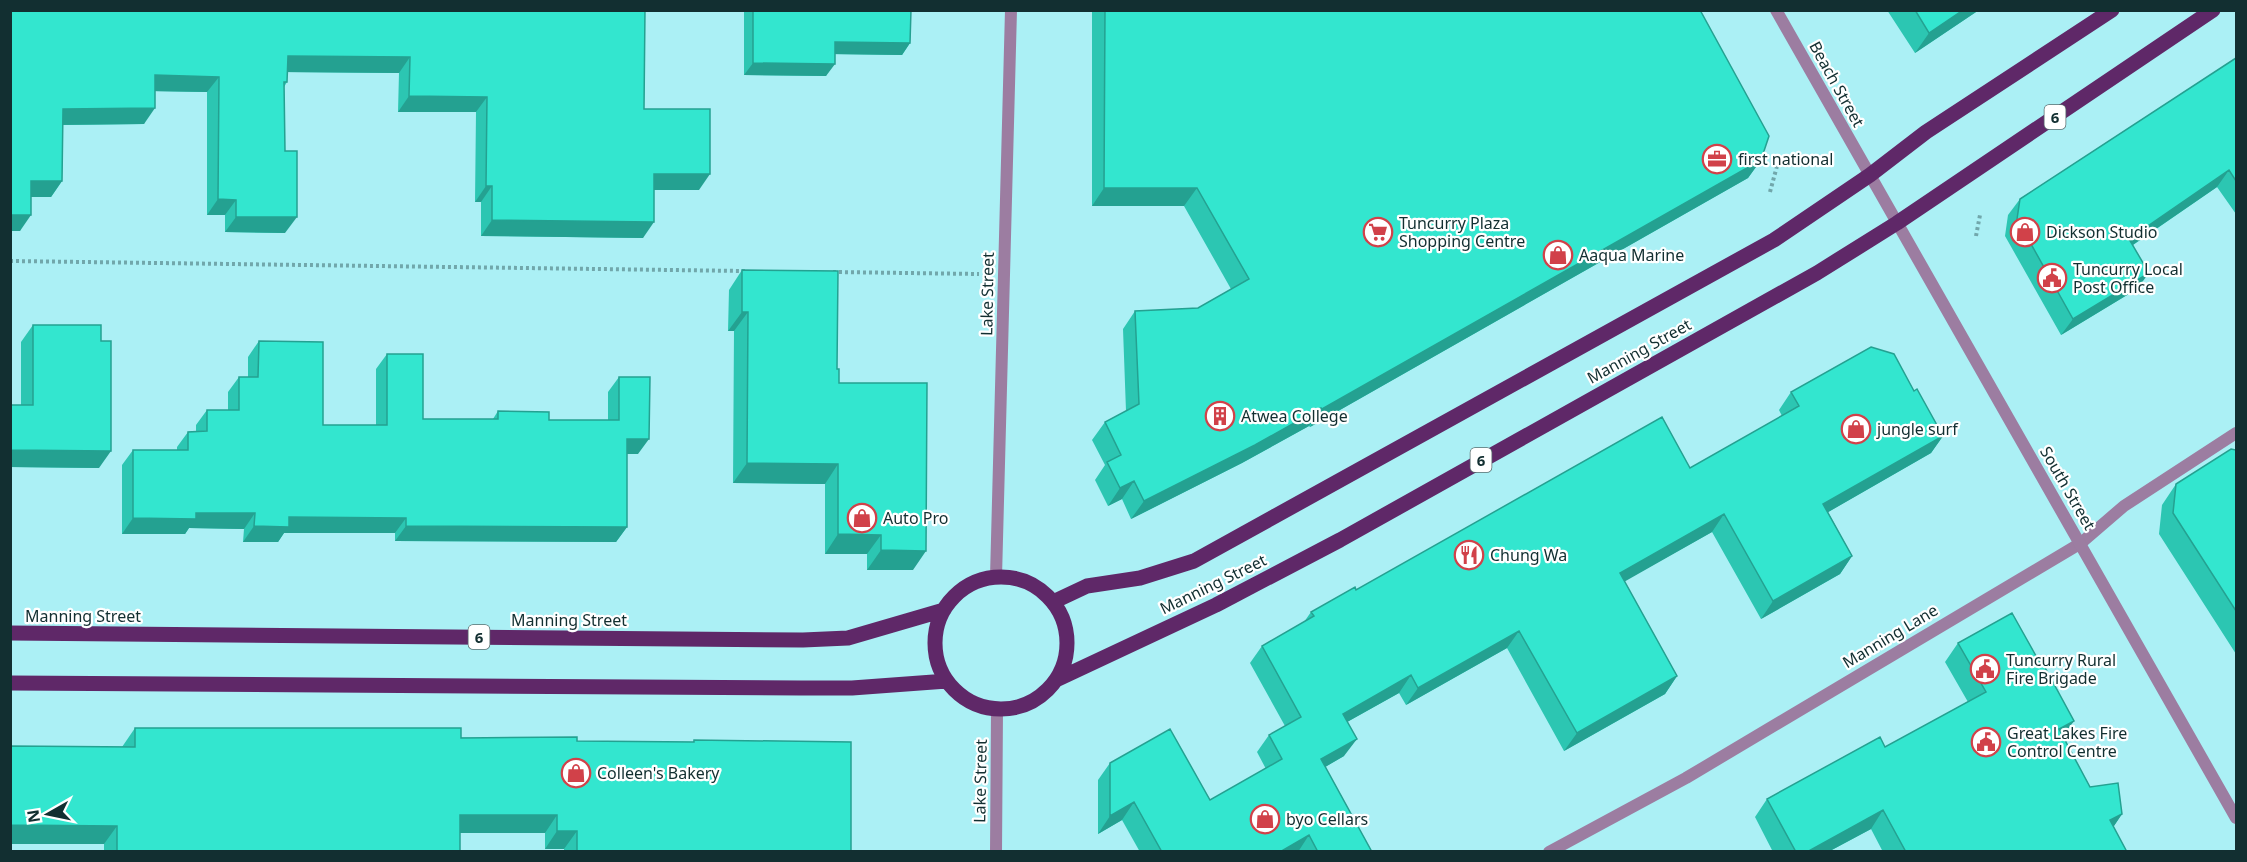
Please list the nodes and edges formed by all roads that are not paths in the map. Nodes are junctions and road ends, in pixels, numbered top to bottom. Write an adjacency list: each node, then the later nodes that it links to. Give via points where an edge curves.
1 (1011, 10): 9 (street, Lake Street)
2 (1776, 10): 5 (street, Beach Street)
3 (2112, 10): 5 (main road, Manning Street, via 1926,132)
4 (2214, 10): 6 (main road, Manning Street / 6)
5 (1870, 175): 6 (street, South Street); 10 (main road, Manning Street, via 1774,240 1194,561 1140,578 1088,586)
6 (1897, 223): 8 (street, South Street); 13 (main road, Manning Street / 6, via 1817,273 1340,540 1216,605)
7 (2236, 433): 8 (street, Manning Lane, via 2124,506)
8 (2080, 543): 17 (street, South Street); 19 (street, Manning Lane, via 1686,778)
9 (996, 577): 10 (main road, via 1029,584); 11 (main road, via 966,587)
10 (1053, 602): 13 (main road, via 1064,623 1067,642)
11 (944, 610): 12 (main road, Manning Street / 6, via 848,638 803,640); 14 (main road, via 935,646)
12 (10, 633)
13 (1056, 680): 16 (main road, 6, via 1030,703)
14 (947, 681): 15 (main road, via 852,688); 16 (main road, via 969,701)
15 (10, 683)
16 (997, 711): 18 (street, Lake Street)
17 (2236, 818)
18 (996, 852)
19 (1549, 852)

